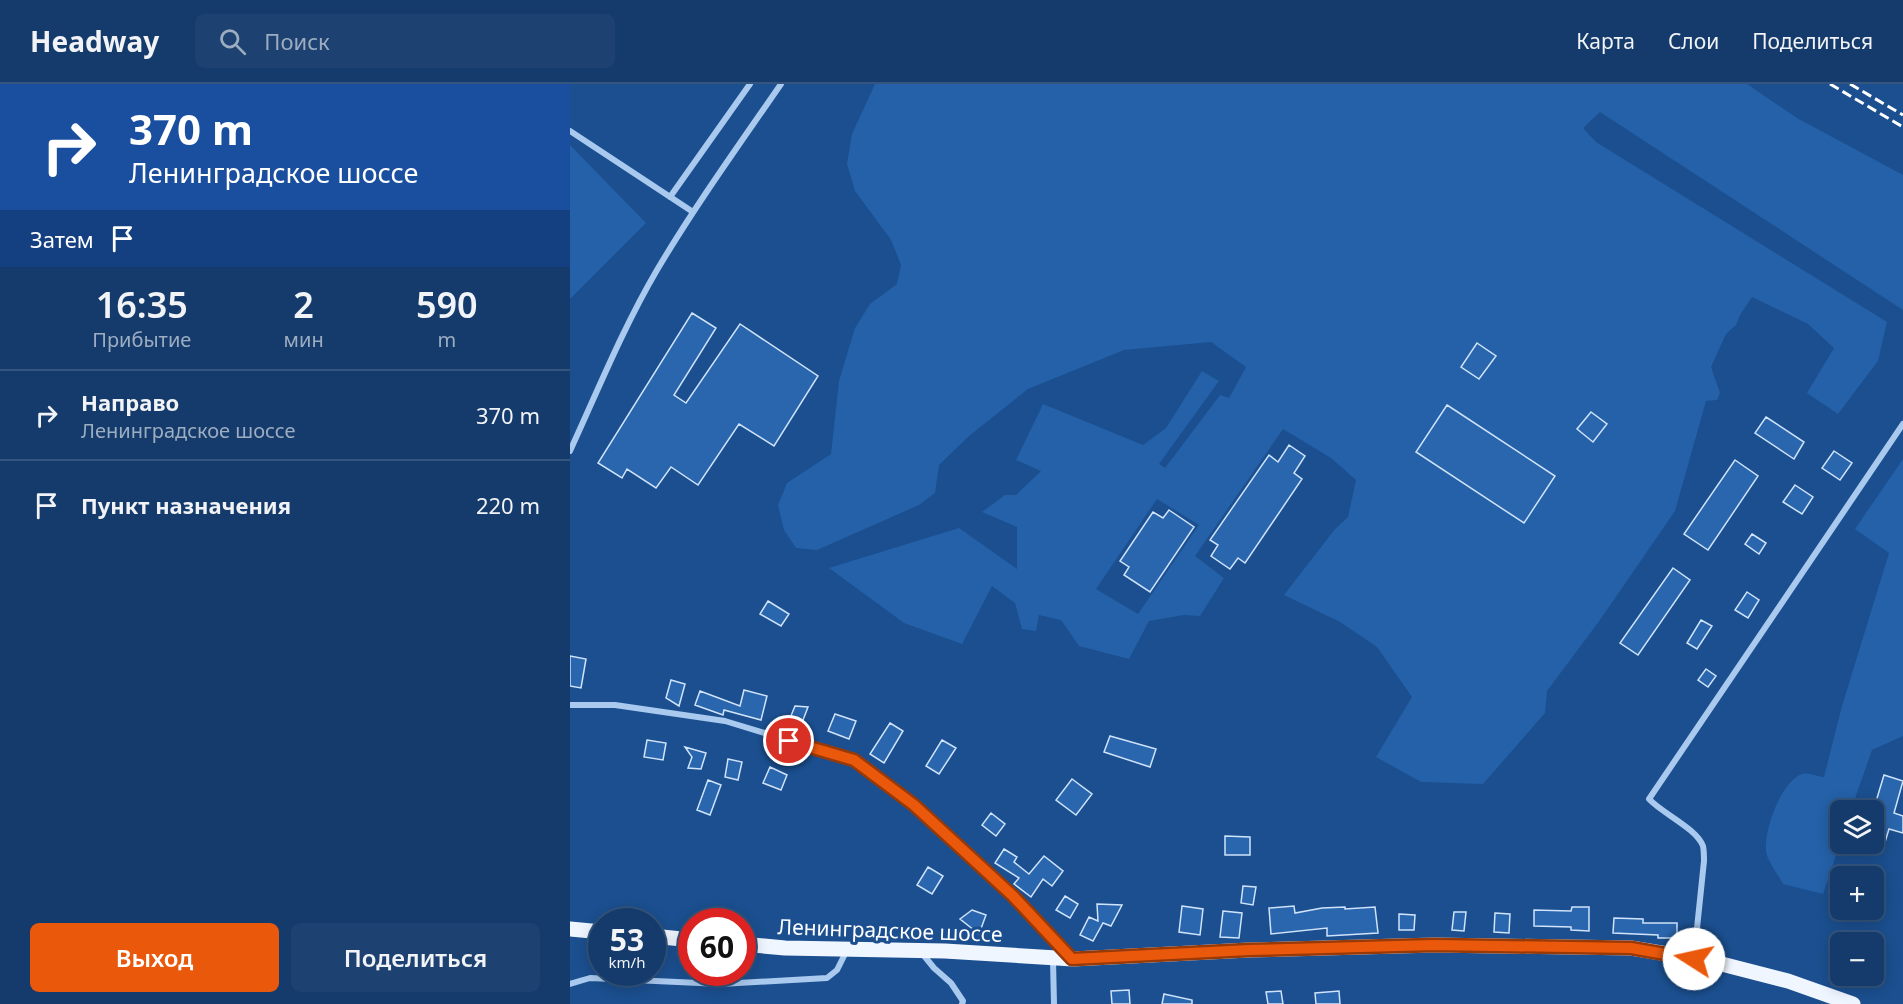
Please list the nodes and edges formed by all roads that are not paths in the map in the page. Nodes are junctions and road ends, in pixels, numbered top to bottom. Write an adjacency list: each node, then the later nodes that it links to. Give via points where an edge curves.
1 (750, 84): 4 (street)
2 (781, 84): 5 (street)
3 (570, 131): 4 (street)
4 (670, 197): 5 (street)
5 (693, 212): 7 (street, via 620,340)
6 (1903, 424): 16 (street, via 1649,799 1692,832 1702,845 1704,861)
7 (570, 451)
8 (570, 705): 15 (street, Ленинградское шоссе, via 615,705 725,720 854,760 914,805 1013,896)
9 (570, 929): 10 (main road)
10 (588, 931)
11 (756, 945): 12 (main road, Ленинградское шоссе)
12 (847, 949): 13 (main road, Ленинградское шоссе); 17 (street, via 837,970 827,978 721,984 590,978)
13 (920, 950): 14 (main road, Ленинградское шоссе); 18 (street, via 951,983)
14 (1053, 957): 15 (main road, Ленинградское шоссе); 19 (street)
15 (1072, 959): 16 (main road, Ленинградское шоссе, via 1434,945 1631,948)
16 (1694, 959): 20 (main road, Ленинградское шоссе, via 1788,981)
17 (570, 984)
18 (962, 1004)
19 (1054, 1004)
20 (1853, 1004)

